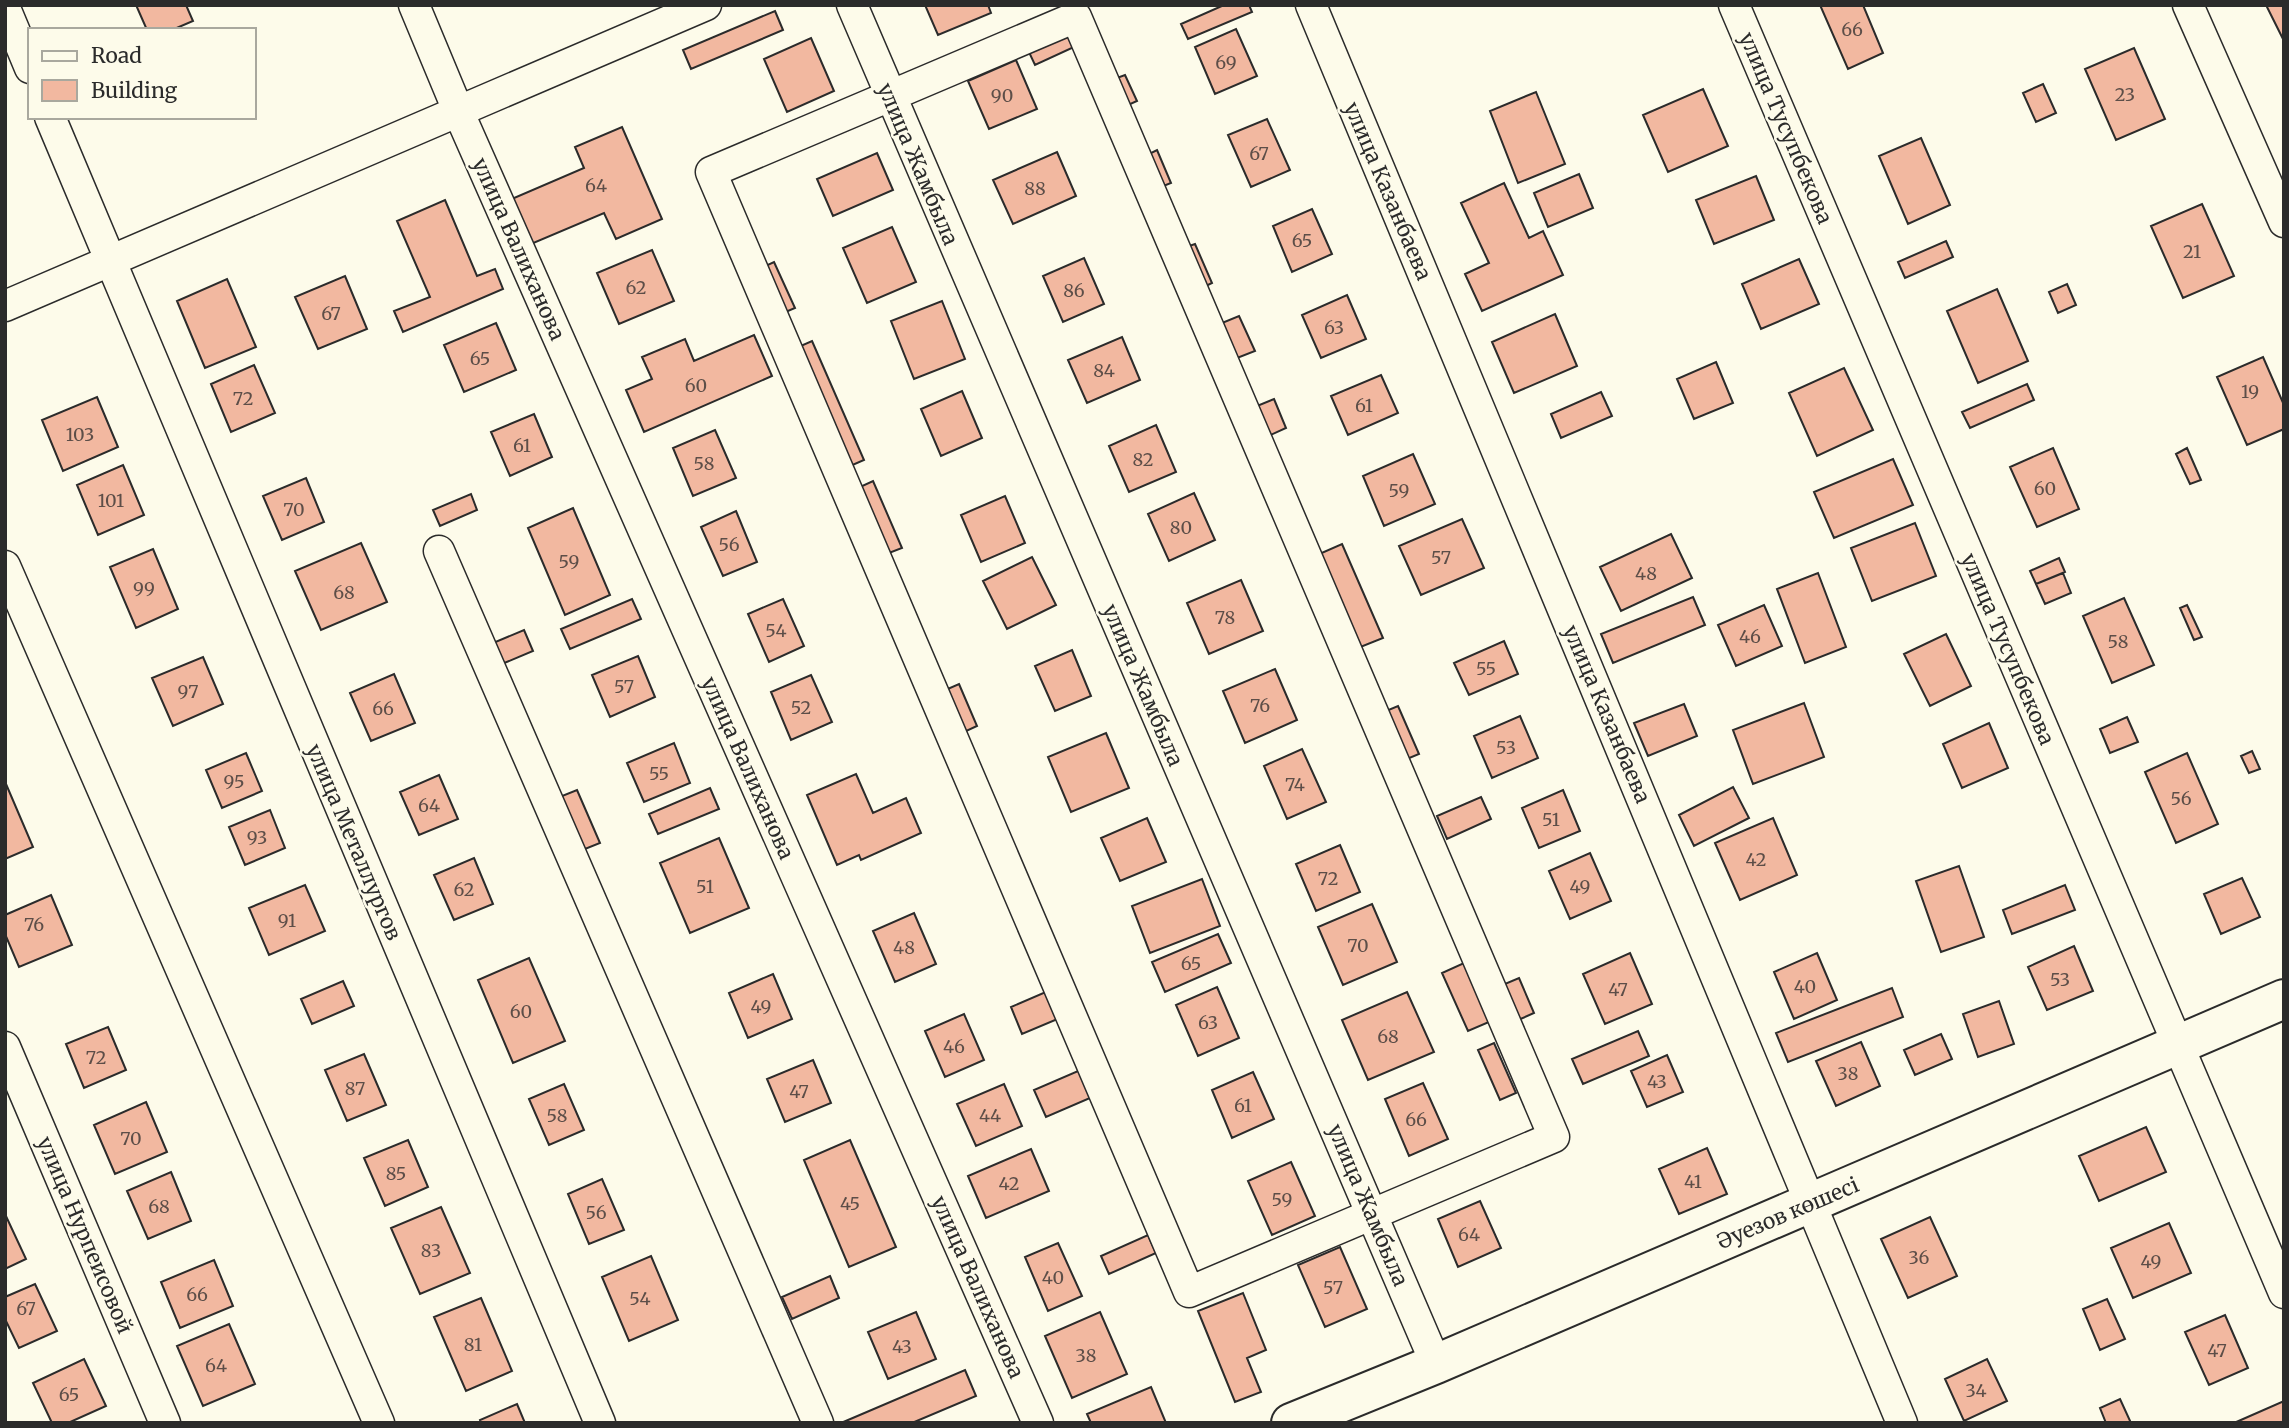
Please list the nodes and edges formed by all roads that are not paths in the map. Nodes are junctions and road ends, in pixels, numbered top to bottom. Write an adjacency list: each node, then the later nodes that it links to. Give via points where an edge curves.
1 (414, 5): 10 (street, улица Валиханова)
2 (706, 5): 10 (street)
3 (852, 5): 9 (street, улица Жамбыла)
4 (1311, 5): 20 (street, улица Казанбаева)
5 (1734, 5): 18 (street, улица Тусупбекова)
6 (2188, 5): 12 (street)
7 (5, 8): 8 (street)
8 (28, 63)
9 (889, 96): 21 (street, улица Жамбыла); 21 (street, via 711,172 1189,1292); 21 (street, via 1076,17 1553,1137)
10 (459, 113): 13 (street); 28 (street, улица Валиханова)
11 (51, 119): 13 (street, улица Металлургов)
12 (2284, 222)
13 (109, 261): 14 (street); 26 (street, улица Металлургов)
14 (5, 306)
15 (439, 551): 27 (street)
16 (5, 566): 25 (street)
17 (2284, 999): 18 (main road, Әуезов көшесі)
18 (2177, 1046): 20 (main road, Әуезов көшесі); 22 (street, улица Тусупбекова)
19 (5, 1047): 24 (street, улица Нурпеисовой)
20 (1810, 1203): 23 (main road, Әуезов көшесі); 30 (street, улица Казанбаева)
21 (1372, 1214): 23 (street, улица Жамбыла)
22 (2284, 1293)
23 (1436, 1364): 29 (main road, Әуезов көшесі)
24 (165, 1423)
25 (379, 1423)
26 (600, 1423)
27 (818, 1423)
28 (1038, 1423)
29 (1291, 1423)
30 (1902, 1423)

